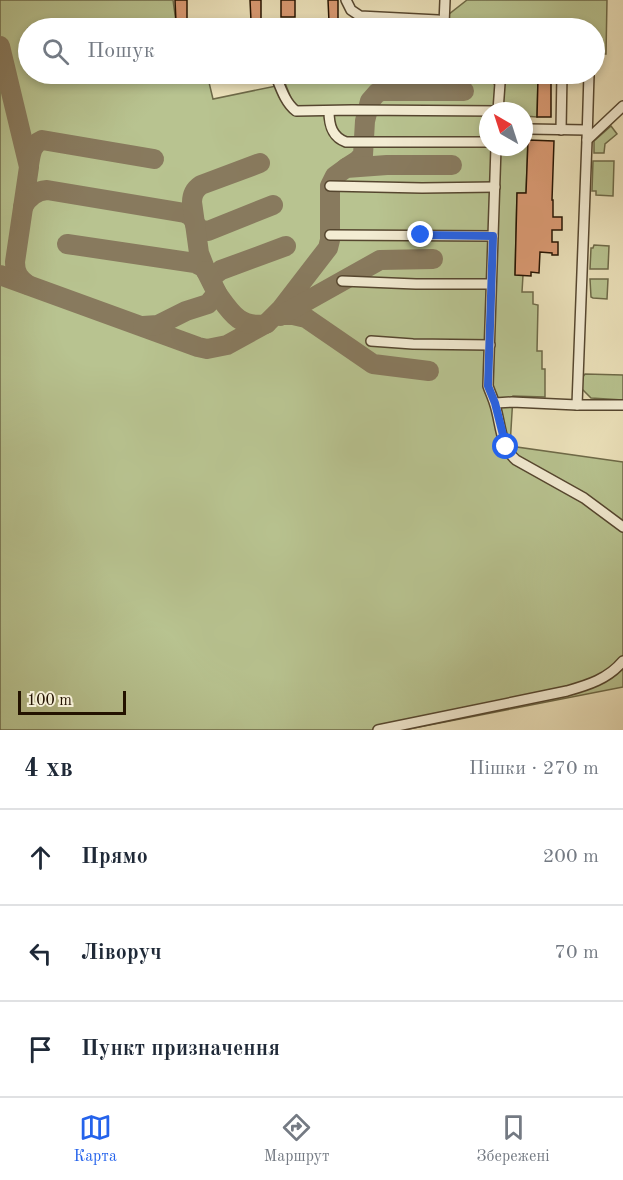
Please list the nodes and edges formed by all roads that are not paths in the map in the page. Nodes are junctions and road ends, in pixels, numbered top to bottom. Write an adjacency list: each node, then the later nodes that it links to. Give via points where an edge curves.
1 (346, 0): 3 (lane, via 360,16)
2 (445, 0): 4 (lane)
3 (399, 18)
4 (446, 18)
5 (279, 84): 11 (lane, via 293,110)
6 (500, 84): 9 (lane)
7 (562, 84): 14 (lane)
8 (589, 84): 15 (lane)
9 (499, 102)
10 (623, 106): 15 (lane)
11 (329, 111): 12 (lane); 16 (lane, via 334,134 346,142)
12 (479, 111)
13 (533, 129): 14 (lane)
14 (561, 130): 15 (lane)
15 (587, 135): 27 (lane)
16 (479, 142)
17 (496, 156): 19 (lane)
18 (330, 186): 19 (lane)
19 (495, 187): 21 (lane)
20 (330, 235): 21 (lane)
21 (493, 236): 23 (lane)
22 (342, 281): 23 (lane)
23 (492, 284): 25 (lane)
24 (371, 341): 25 (lane)
25 (490, 345): 26 (lane, via 488,386)
26 (495, 403): 27 (lane); 29 (lane, via 504,443 513,457 584,498)
27 (577, 405): 28 (lane)
28 (623, 405)
29 (623, 528)
30 (623, 661): 31 (lane, via 605,677 567,691)
31 (378, 730)

